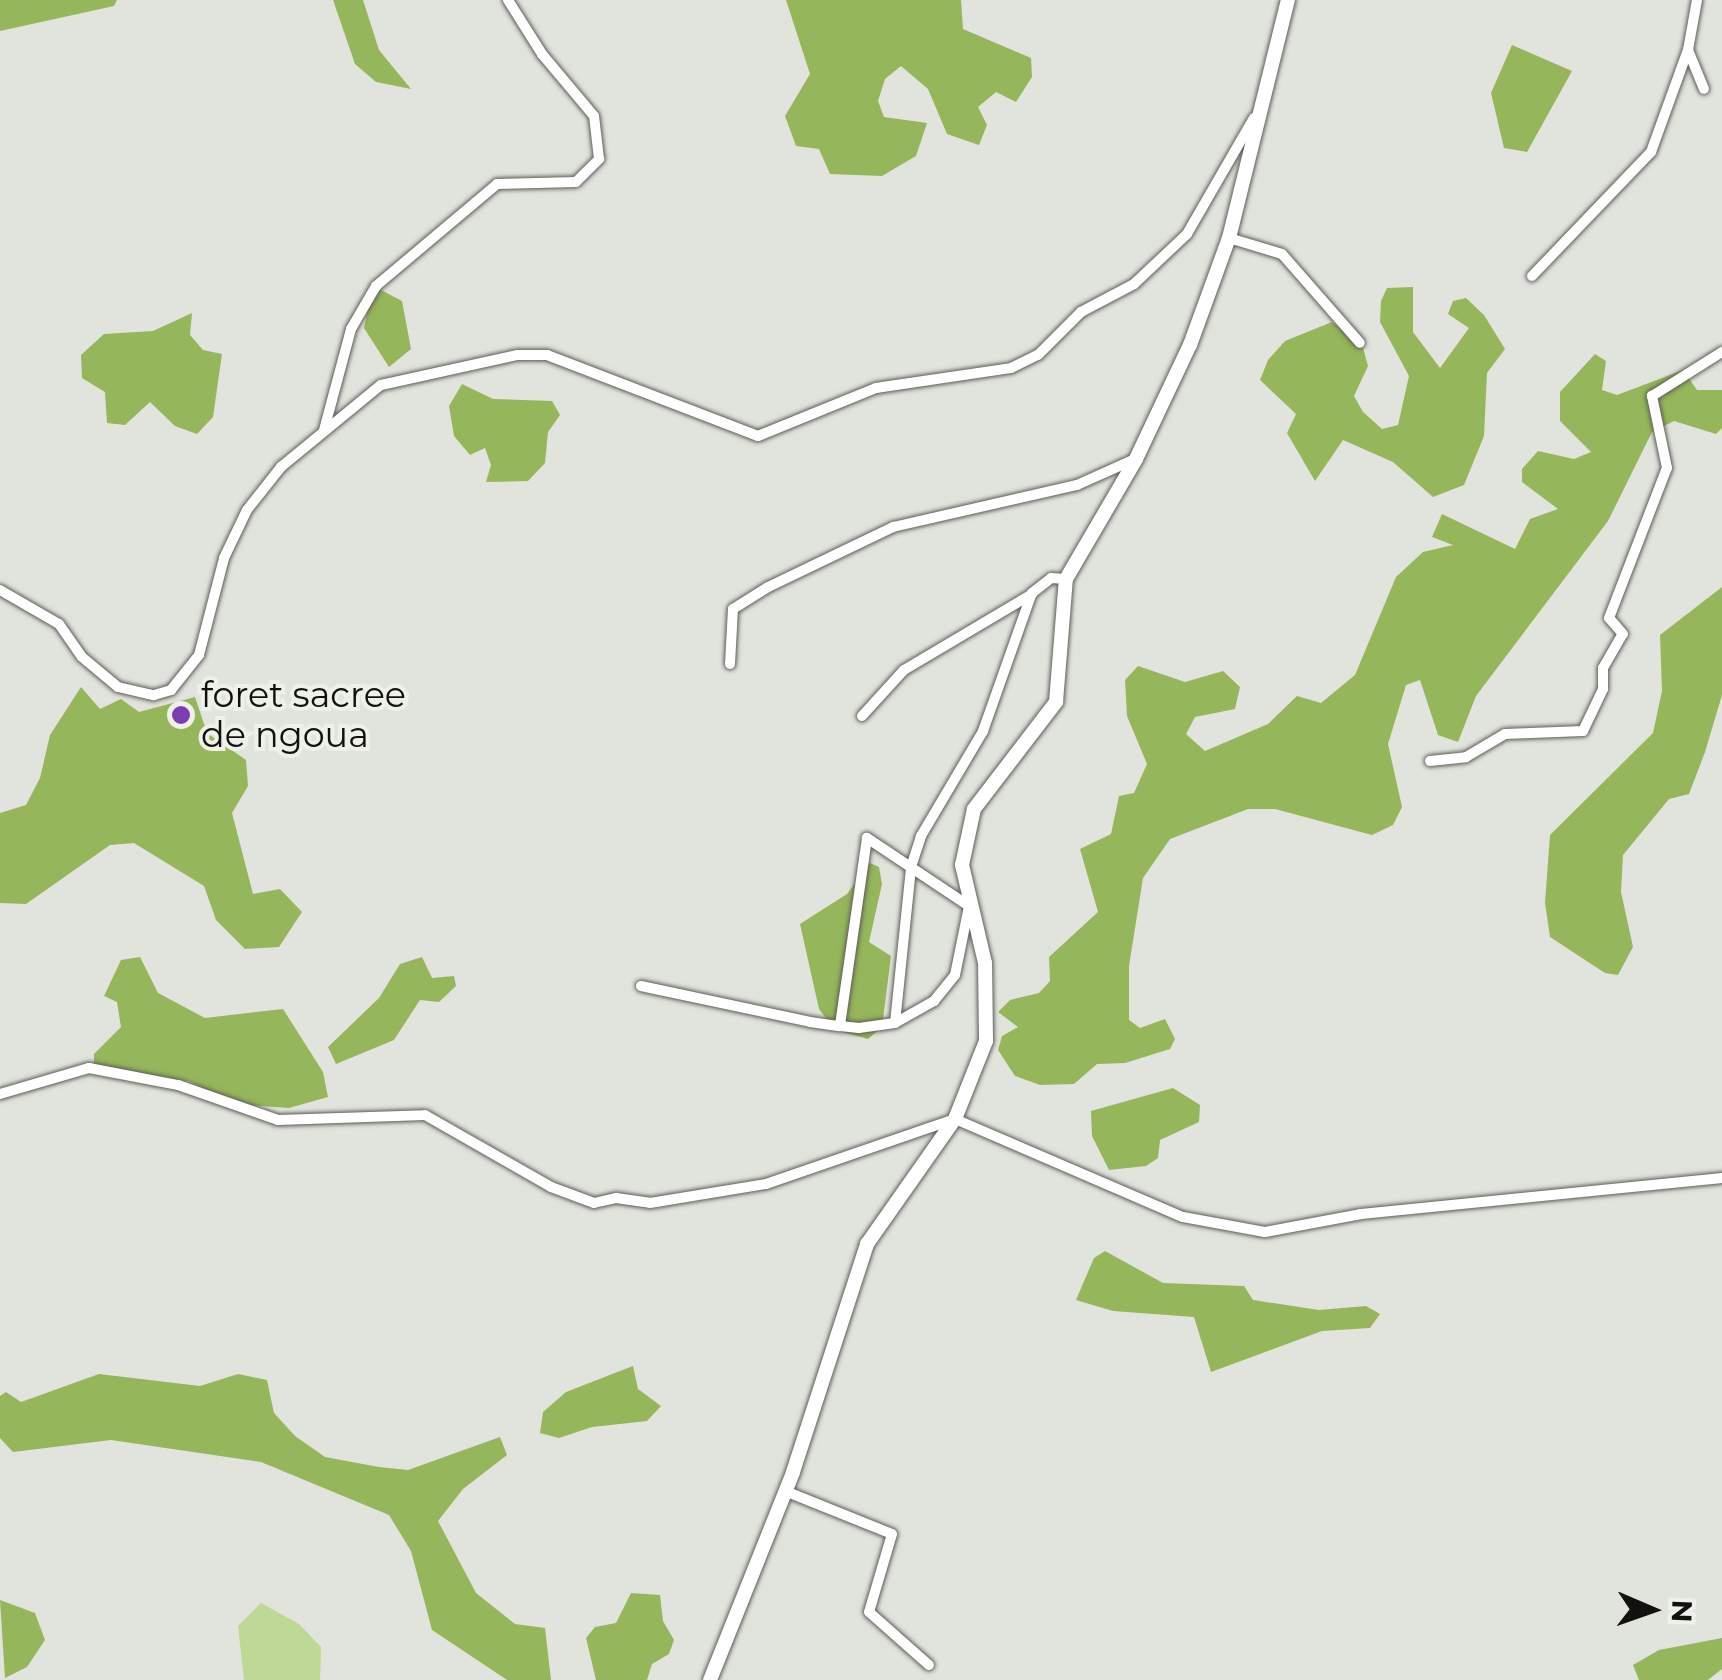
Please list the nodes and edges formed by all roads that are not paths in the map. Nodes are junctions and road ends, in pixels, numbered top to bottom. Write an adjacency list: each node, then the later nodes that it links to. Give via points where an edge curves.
1 (508, 0): 11 (street, via 594,116 598,159 576,182 497,184 376,286 351,329)
2 (1288, 0): 6 (main road)
3 (1697, 0): 4 (street)
4 (1688, 50): 5 (street); 8 (street, via 1651,152)
5 (1704, 89)
6 (1257, 112): 7 (main road); 11 (street, via 1188,234 1134,284 1081,312 1038,354 1011,368 876,388 758,436 563,358 518,355 394,379)
7 (1229, 238): 9 (street, via 1282,254); 12 (main road, via 1190,345)
8 (1532, 276)
9 (1360, 343)
10 (1722, 352): 18 (street, via 1652,396 1667,468 1608,618 1623,634 1603,668 1603,689 1583,731 1504,734 1466,758)
11 (324, 430): 14 (street, via 281,467 233,532 212,622 199,655 171,690 154,695 118,687 90,666 59,624)
12 (1136, 459): 13 (main road); 16 (street, via 1077,485 893,526 768,587 733,610)
13 (1066, 579): 15 (street, via 1052,578); 20 (main road, via 1062,682 1047,716 974,810 962,864)
14 (0, 590)
15 (1032, 593): 17 (street, via 904,670); 19 (street, via 983,731 921,836)
16 (730, 664)
17 (862, 716)
18 (1430, 761)
19 (911, 867): 20 (street); 22 (street); 23 (street, via 867,838)
20 (969, 906): 22 (street, via 955,975 934,1001); 25 (main road, via 990,1004 986,1042)
21 (642, 986): 23 (street)
22 (895, 1023): 23 (street)
23 (840, 1026)
24 (0, 1094): 25 (street, via 89,1068 178,1085 278,1120 424,1115 550,1187 594,1203 650,1202 766,1184)
25 (955, 1118): 26 (street, via 1182,1217 1265,1232 1361,1214); 27 (main road, via 868,1244)
26 (1722, 1178)
27 (785, 1491): 28 (street, via 892,1534 868,1612); 29 (main road)
28 (929, 1665)
29 (710, 1680)

